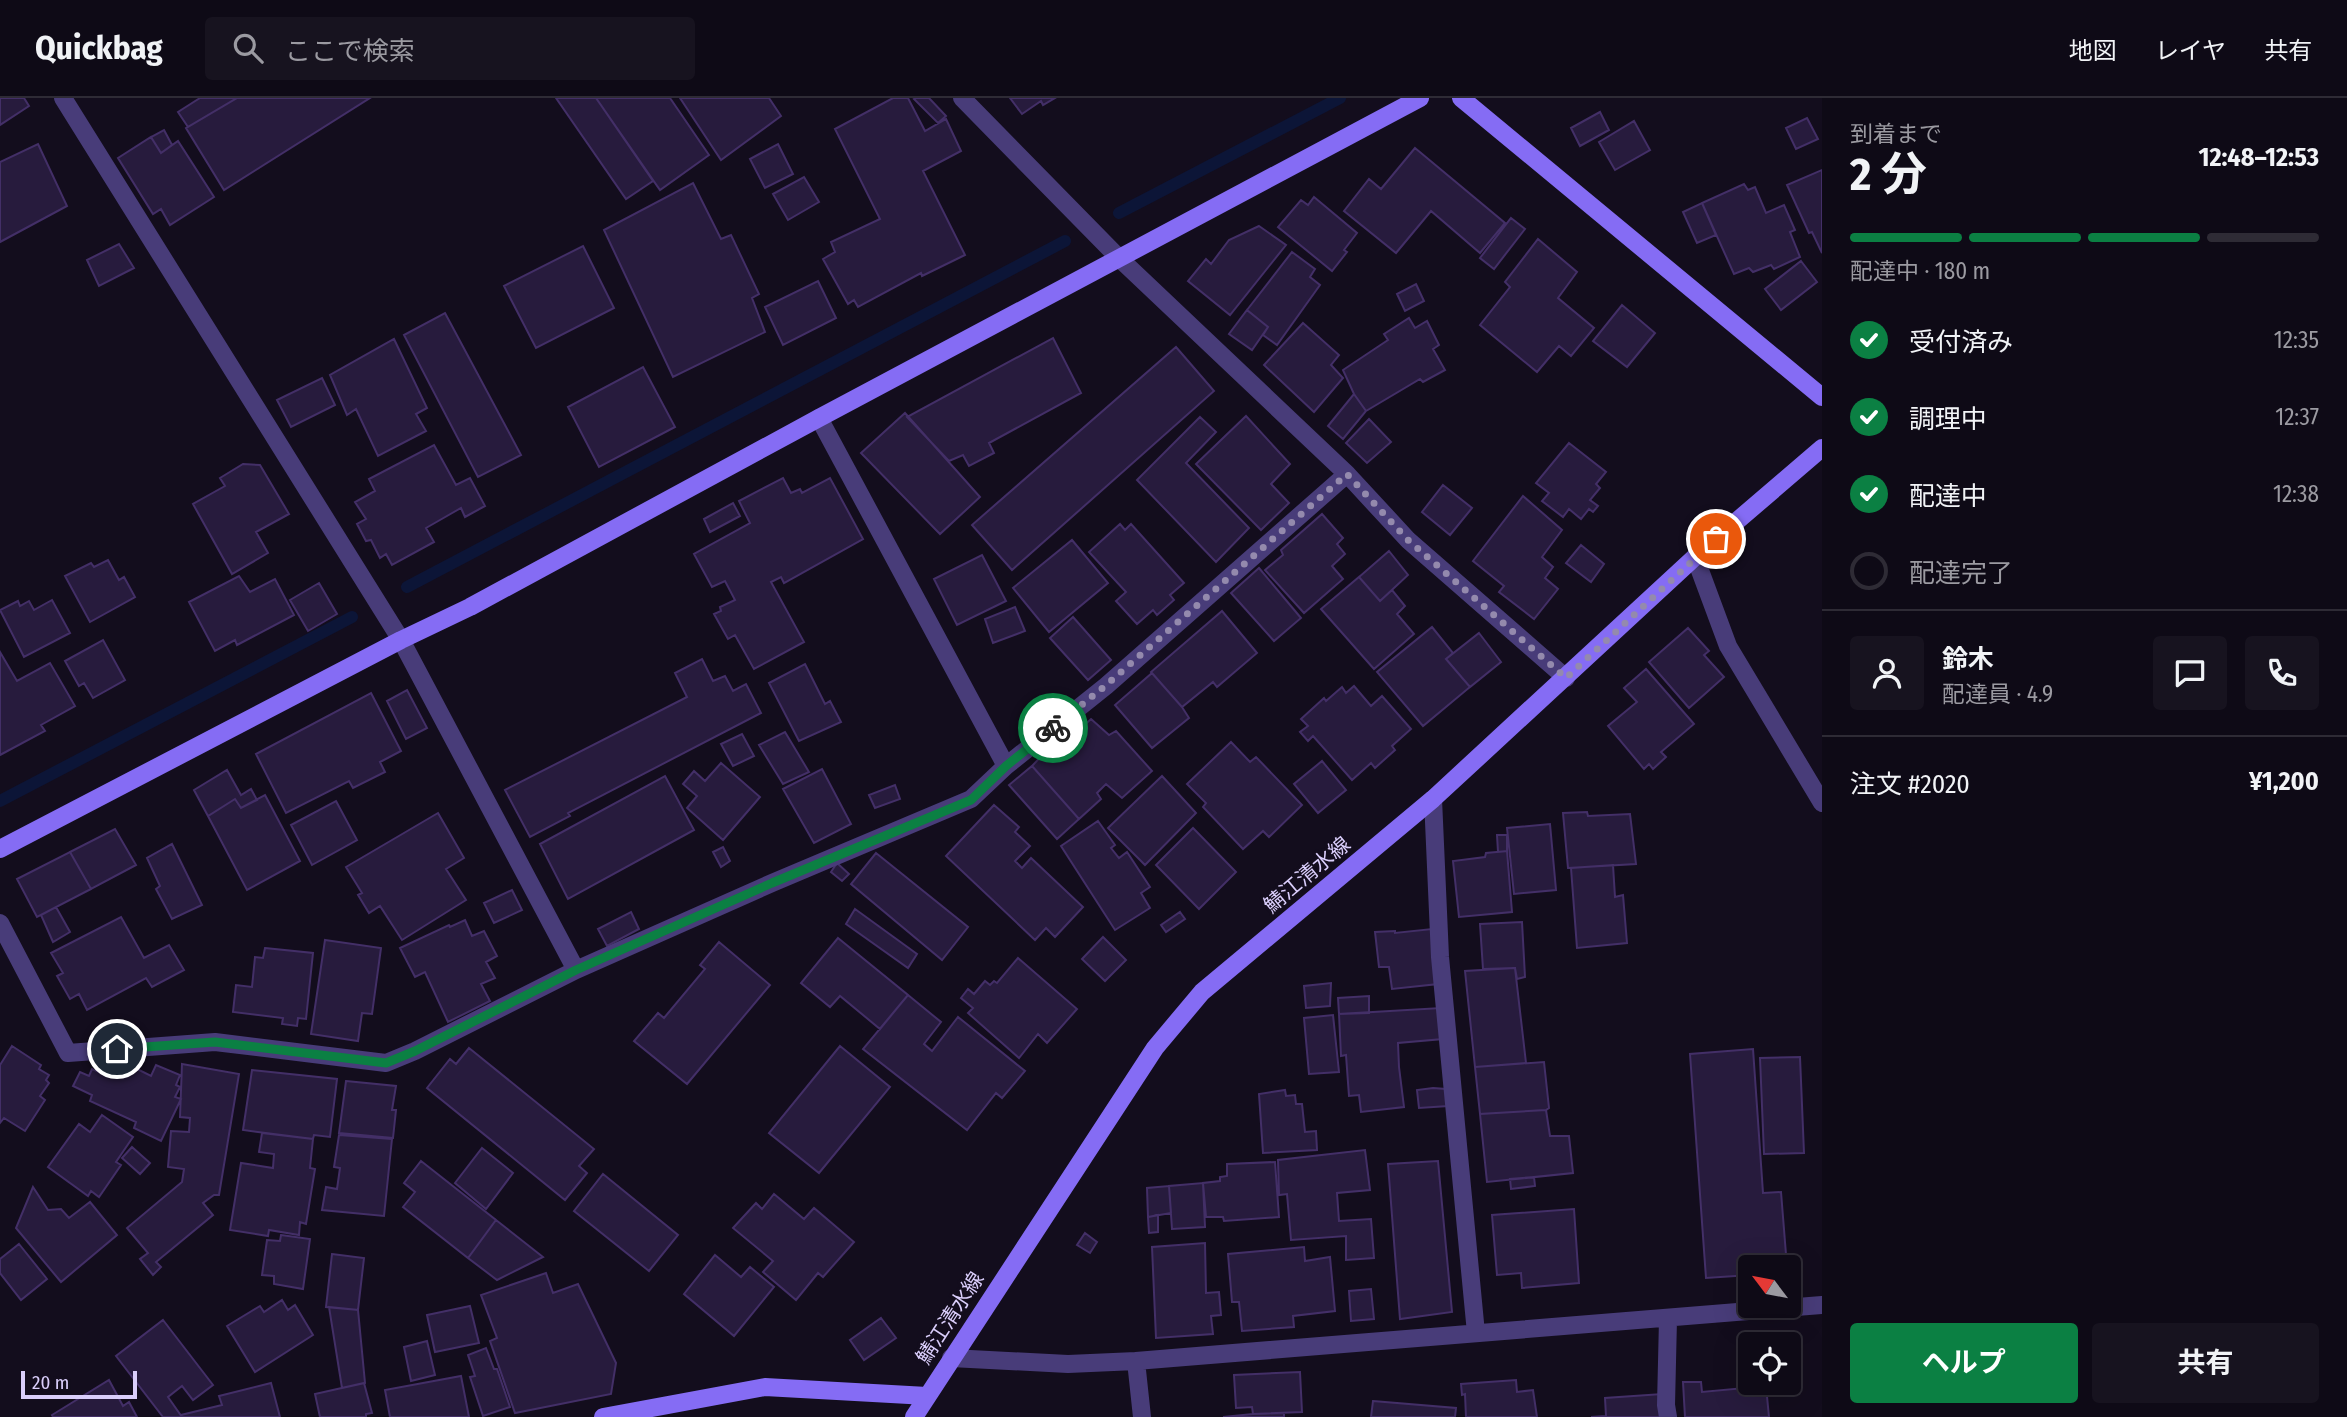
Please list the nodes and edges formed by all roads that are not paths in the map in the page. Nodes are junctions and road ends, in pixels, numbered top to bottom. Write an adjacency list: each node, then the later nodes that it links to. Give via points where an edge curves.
1 (63, 98): 11 (street)
2 (962, 98): 5 (street)
3 (1420, 98): 5 (street)
4 (1461, 98): 6 (street)
5 (1119, 258): 7 (street); 9 (street)
6 (1822, 397)
7 (819, 418): 11 (street); 13 (street)
8 (1822, 448): 10 (street, 鯖江清水線)
9 (1347, 474): 12 (street, via 1408,540); 13 (street, via 1105,686)
10 (1695, 557): 12 (street, 鯖江清水線); 15 (street, via 1728,646)
11 (401, 640): 16 (street); 18 (street)
12 (1566, 678): 14 (street, 鯖江清水線)
13 (1006, 766): 18 (street, via 971,800)
14 (1433, 799): 21 (street, via 1440,957); 22 (street, 鯖江清水線, via 1202,992 1155,1048)
15 (1822, 803)
16 (0, 849)
17 (0, 923): 18 (street, via 68,1053 215,1042 386,1063)
18 (576, 970)
19 (1822, 1305): 20 (street)
20 (1668, 1319): 21 (street); 28 (street)
21 (1476, 1333): 23 (street)
22 (951, 1358): 23 (street, via 1068,1364); 24 (street, 鯖江清水線)
23 (1136, 1361): 27 (street)
24 (927, 1396): 25 (street, via 765,1387); 26 (street, 鯖江清水線)
25 (603, 1417)
26 (914, 1417)
27 (1142, 1417)
28 (1668, 1417)

